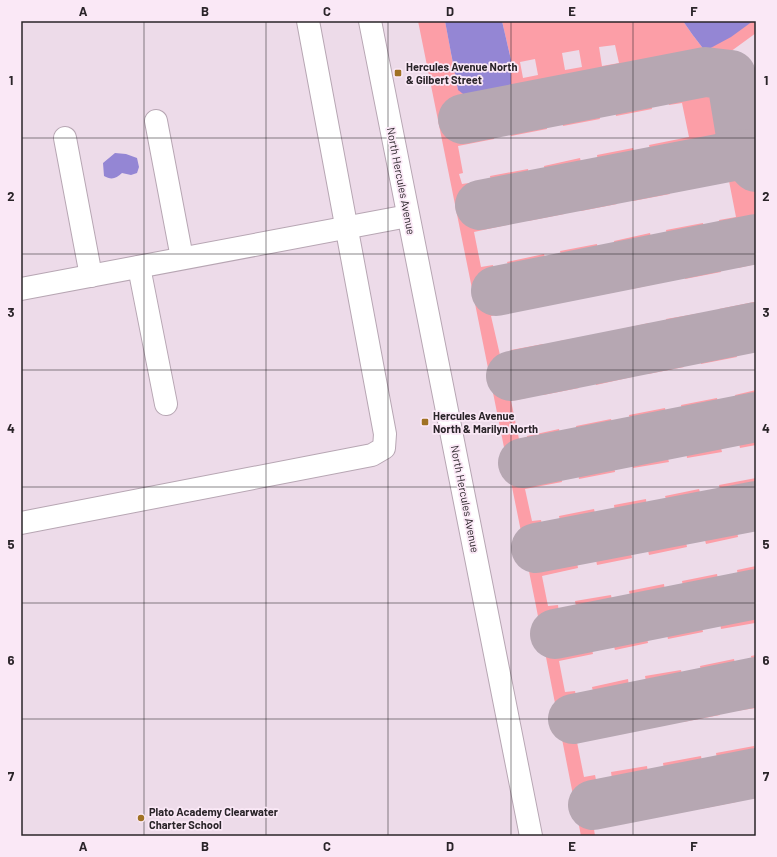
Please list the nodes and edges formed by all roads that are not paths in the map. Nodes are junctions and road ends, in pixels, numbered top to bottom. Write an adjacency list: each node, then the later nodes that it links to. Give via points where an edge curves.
1 (308, 21): 6 (street)
2 (370, 21): 5 (street, North Hercules Avenue)
3 (156, 121): 7 (street)
4 (65, 138): 9 (street)
5 (408, 216): 6 (street); 13 (street, North Hercules Avenue)
6 (346, 227): 7 (street); 12 (street, via 385,434 384,448 372,455)
7 (182, 258): 8 (street)
8 (139, 267): 9 (street); 11 (street)
9 (91, 276): 10 (street)
10 (21, 289)
11 (166, 404)
12 (21, 523)
13 (531, 836)

